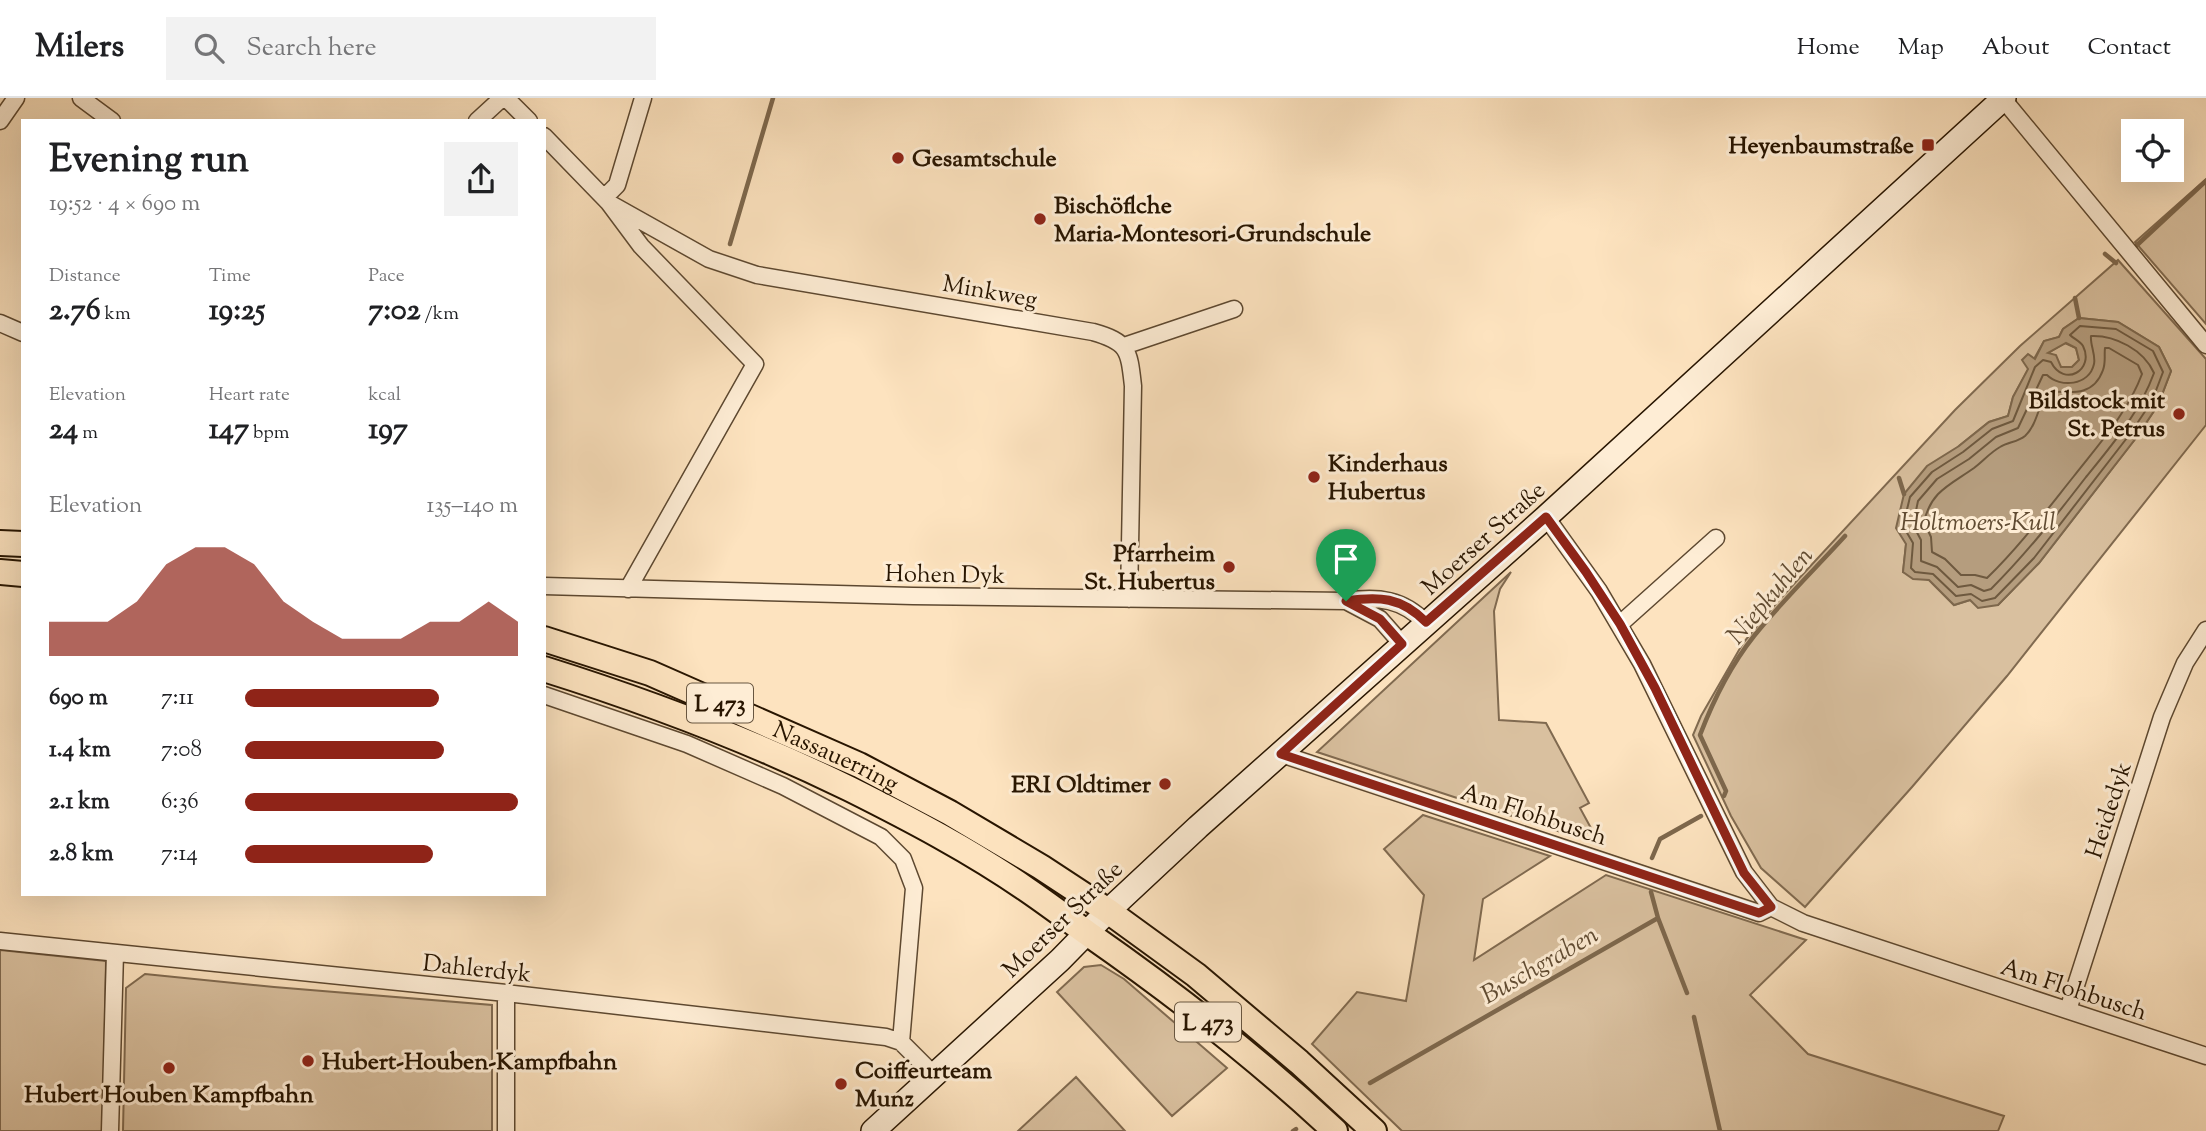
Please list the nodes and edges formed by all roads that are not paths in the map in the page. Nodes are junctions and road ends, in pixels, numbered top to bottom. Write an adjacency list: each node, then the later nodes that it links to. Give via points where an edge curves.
1 (16, 98): 9 (street)
2 (81, 98): 6 (street)
3 (504, 98): 7 (street); 8 (street)
4 (643, 98): 11 (street, via 617,185)
5 (2004, 98): 15 (street); 17 (main road, Moerser Straße)
6 (109, 119)
7 (479, 119)
8 (527, 119)
9 (0, 121)
10 (546, 138): 11 (street, Minkweg)
11 (607, 200): 16 (street, Minkweg, via 709,259 757,275 1093,332); 24 (street, Minkweg, via 641,246 755,364)
12 (1234, 309): 16 (street)
13 (0, 323): 14 (street)
14 (21, 332)
15 (2206, 345)
16 (1124, 346): 25 (street, via 1133,387)
17 (1546, 517): 27 (main road, Moerser Straße); 28 (street, Am Flohbusch)
18 (1716, 538): 28 (street)
19 (0, 543): 20 (main road)
20 (21, 544)
21 (0, 572): 22 (main road)
22 (21, 574)
23 (546, 586): 24 (street, Hohen Dyk)
24 (628, 589): 25 (street, Hohen Dyk)
25 (1129, 599): 26 (street, Hohen Dyk)
26 (1346, 601): 27 (street, Hohen Dyk, via 1380,598 1401,603); 31 (street, Hohen Dyk, via 1380,619)
27 (1426, 622): 31 (main road, Moerser Straße)
28 (1620, 624): 35 (street, Am Flohbusch, via 1744,873)
29 (2206, 631): 41 (street, Heidedyk, via 2185,663 2162,717)
30 (546, 640): 36 (main road, Nassauerring / L 473, via 650,673 859,765 950,813)
31 (1402, 644): 34 (main road, Moerser Straße)
32 (546, 670): 37 (main road, Nassauerring / L 473, via 633,697 849,789 1024,888)
33 (546, 696): 42 (street, Nassauerring, via 687,744 881,836 903,859 914,888)
34 (1281, 754): 35 (street, Am Flohbusch, via 1759,913); 36 (main road, Moerser Straße)
35 (1771, 907): 41 (street, Am Flohbusch, via 1803,923)
36 (1108, 911): 37 (main road, Moerser Straße); 49 (main road, L 473, via 1196,975)
37 (1087, 933): 44 (main road, Moerser Straße); 48 (main road, L 473, via 1180,999)
38 (0, 941): 39 (street, Dahlerdyk)
39 (115, 953): 40 (street, Dahlerdyk); 45 (street)
40 (506, 993): 42 (street, Dahlerdyk); 46 (street)
41 (2068, 1010): 43 (street, Am Flohbusch)
42 (901, 1042): 44 (street)
43 (2206, 1056)
44 (935, 1076): 47 (main road, Moerser Straße)
45 (110, 1131)
46 (506, 1131)
47 (873, 1131)
48 (1335, 1131)
49 (1374, 1131)

